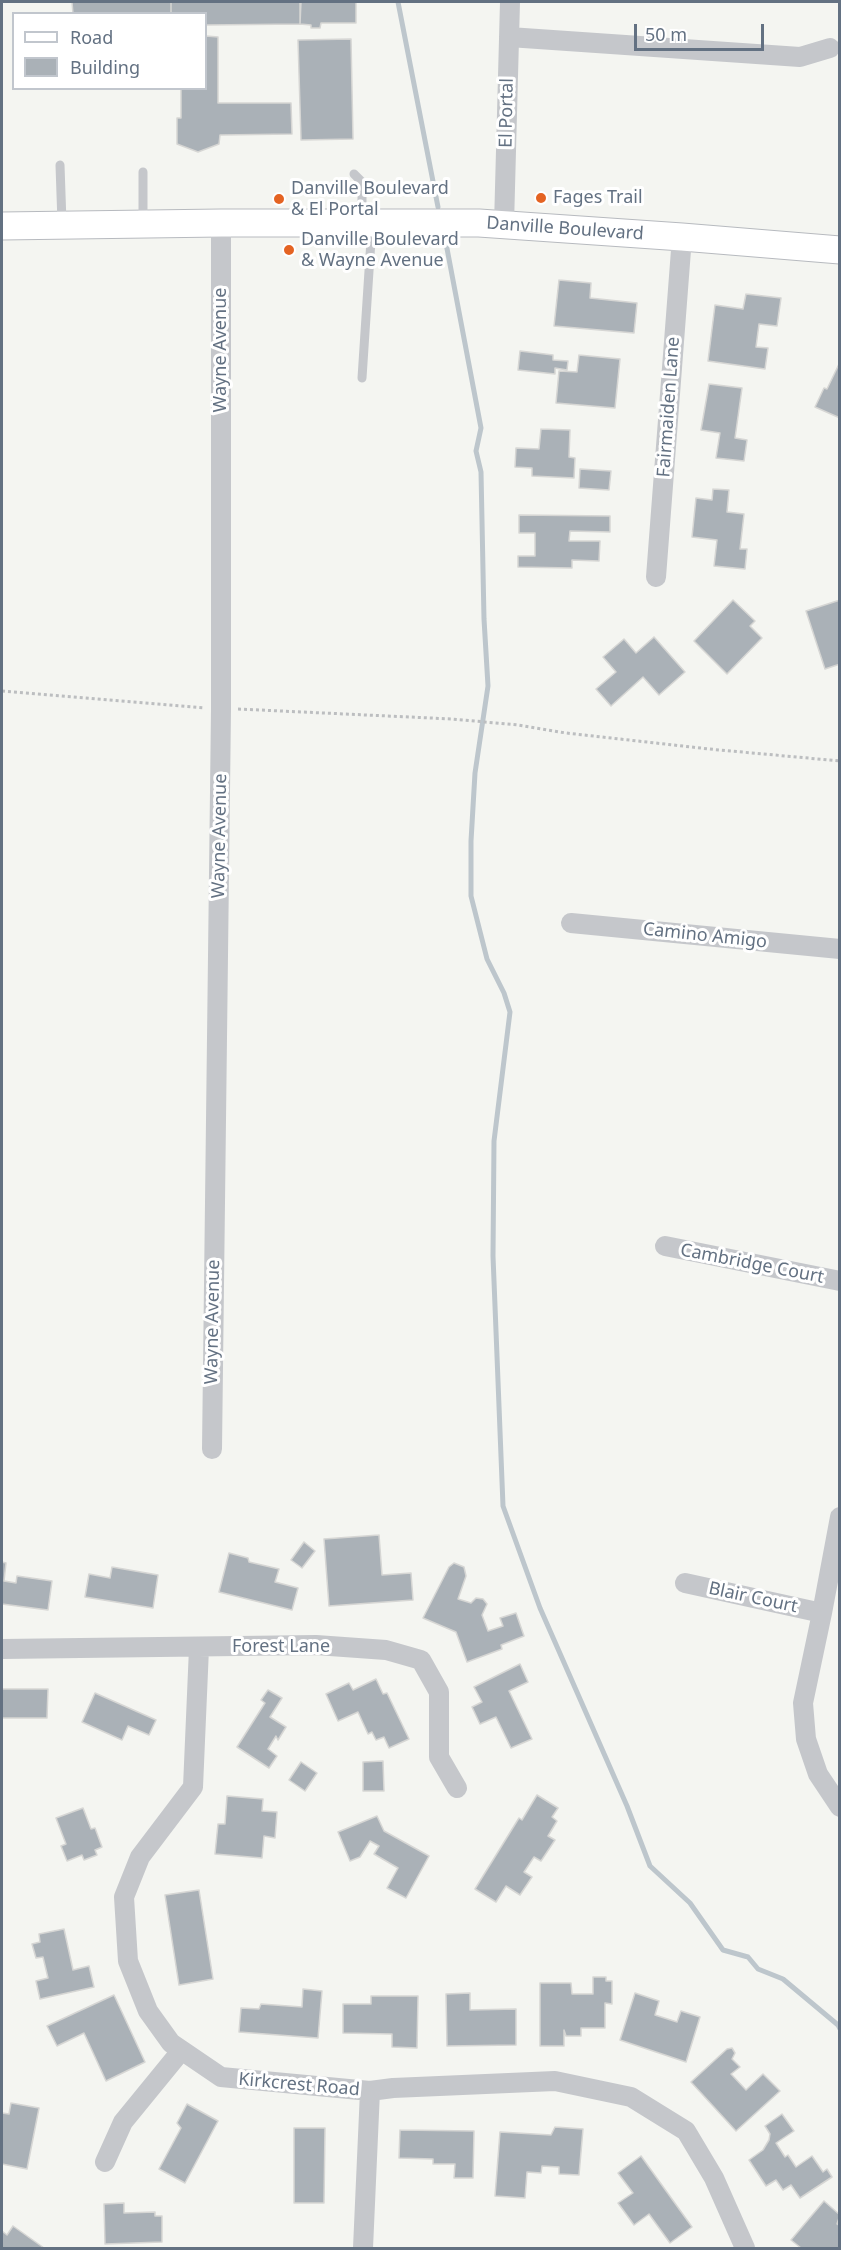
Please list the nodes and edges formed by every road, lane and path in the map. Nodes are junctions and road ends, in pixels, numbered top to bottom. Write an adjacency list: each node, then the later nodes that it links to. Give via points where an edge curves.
1 (510, 2): 2 (street, El Portal)
2 (509, 37): 3 (street, via 800,57); 11 (street, El Portal)
3 (830, 48)
4 (60, 165): 9 (lane)
5 (143, 172): 10 (lane)
6 (354, 174): 8 (lane, via 362,182)
7 (221, 223): 8 (main road, Danville Boulevard); 10 (main road, Danville Boulevard); 23 (street, Wayne Avenue, via 221,709)
8 (367, 223): 11 (main road, Danville Boulevard); 15 (lane)
9 (62, 225): 10 (main road, Danville Boulevard); 12 (main road, Danville Boulevard)
10 (143, 225)
11 (504, 225): 13 (main road, Danville Boulevard)
12 (2, 226)
13 (682, 237): 14 (main road, Danville Boulevard); 16 (street, Fairmaiden Lane)
14 (840, 250)
15 (362, 378)
16 (656, 577)
17 (452, 719): 18 (path)
18 (840, 761)
19 (571, 922): 20 (street, Camino Amigo)
20 (840, 949)
21 (665, 1246): 22 (street, Cambridge Court)
22 (840, 1281)
23 (212, 1449)
24 (840, 1517): 26 (street)
25 (685, 1583): 26 (street, Blair Court)
26 (822, 1613): 30 (street, via 803,1703 805,1730 818,1774)
27 (199, 1648): 28 (street, Forest Lane); 29 (street, Forest Lane, via 315,1645 387,1650 421,1660 439,1692 439,1757); 31 (street, Kirkcrest Road, via 193,1787 140,1857 124,1897 128,1961 148,2011)
28 (2, 1649)
29 (457, 1788)
30 (840, 1807)
31 (181, 2051): 32 (street, Kirkcrest Road, via 221,2077); 33 (street, via 123,2122)
32 (370, 2091): 34 (street); 35 (street, Kirkcrest Road, via 555,2080 631,2097 686,2131 714,2178)
33 (105, 2162)
34 (363, 2248)
35 (745, 2248)

